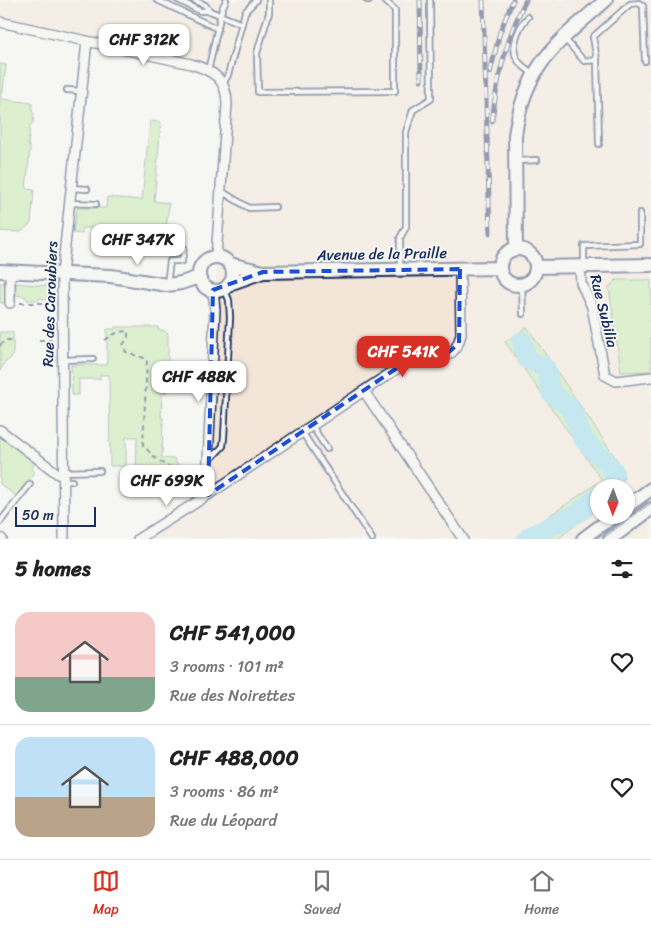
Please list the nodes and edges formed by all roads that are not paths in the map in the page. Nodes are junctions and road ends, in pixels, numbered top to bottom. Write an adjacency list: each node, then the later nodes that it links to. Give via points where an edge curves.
1 (157, 0): 15 (lane)
2 (178, 0): 10 (lane, via 200,11)
3 (194, 0): 10 (lane, via 205,5)
4 (256, 0): 14 (lane, via 245,12)
5 (269, 0): 6 (lane, via 269,13 258,53 258,92 395,91 395,10)
6 (384, 0)
7 (430, 0): 43 (lane, via 431,99 413,110 406,132 406,227 400,238)
8 (606, 0): 16 (street)
9 (224, 1): 11 (lane)
10 (210, 12): 11 (lane)
11 (221, 16): 14 (lane); 15 (lane)
12 (528, 17): 21 (lane, via 517,36 514,51 518,61)
13 (0, 22): 17 (street)
14 (242, 24): 22 (lane)
15 (218, 29): 20 (lane)
16 (564, 37): 18 (lane, via 584,61); 21 (street)
17 (87, 41): 20 (street, via 191,64); 24 (street, Rue des Caroubiers)
18 (597, 60): 19 (lane, via 593,37 630,4 640,3 643,6); 25 (lane)
19 (645, 61)
20 (208, 71): 22 (street)
21 (534, 74): 27 (street, via 521,105 515,135)
22 (223, 84): 30 (street, via 227,105)
23 (66, 90): 24 (lane)
24 (81, 91): 28 (street, Rue des Caroubiers)
25 (599, 144)
26 (537, 160): 27 (lane)
27 (515, 161): 36 (street)
28 (71, 188): 29 (lane); 31 (street, Rue des Caroubiers)
29 (87, 189)
30 (220, 191): 33 (lane, via 249,208); 37 (street)
31 (69, 203): 32 (lane); 47 (street, Rue des Caroubiers)
32 (96, 204)
33 (275, 207)
34 (640, 213): 40 (lane, via 640,244 584,246)
35 (184, 248): 50 (lane, via 182,261 170,261)
36 (516, 249): 41 (street, via 529,253); 42 (street, via 506,254)
37 (216, 256): 38 (street); 48 (street, via 202,263)
38 (230, 264): 46 (street, Avenue de la Praille); 51 (street, via 233,274)
39 (651, 265): 40 (street)
40 (582, 266): 41 (street); 56 (street, Rue Subilia, via 581,283 592,307 605,375 616,381)
41 (536, 267): 49 (street, via 531,279)
42 (500, 268): 44 (street, Avenue de la Praille); 49 (street, via 506,280)
43 (400, 269): 44 (street, Avenue de la Praille); 46 (street, Avenue de la Praille)
44 (460, 269): 57 (street, via 461,334 455,350 442,358 407,362)
45 (5, 271): 47 (street); 52 (street)
46 (264, 272): 51 (street, Avenue de la Praille)
47 (62, 274): 50 (street, via 111,276); 55 (street, Rue des Caroubiers)
48 (199, 276): 50 (street); 51 (street, via 205,287)
49 (522, 284): 53 (lane)
50 (167, 285)
51 (222, 288): 59 (lane, via 229,300 230,317 231,364); 64 (street, via 215,310)
52 (10, 303)
53 (523, 314)
54 (94, 359): 55 (lane)
55 (61, 360): 66 (street, Rue des Caroubiers)
56 (651, 378)
57 (364, 390): 60 (street); 77 (street)
58 (231, 400): 59 (lane)
59 (226, 406): 64 (lane, via 223,446)
60 (312, 426): 62 (street); 63 (lane)
61 (0, 430): 66 (street)
62 (302, 432): 69 (street); 76 (lane)
63 (327, 449)
64 (208, 462): 69 (street)
65 (100, 471): 66 (lane)
66 (65, 477): 74 (street, Rue des Caroubiers)
67 (30, 484): 72 (lane)
68 (651, 489): 70 (street)
69 (208, 495): 75 (street)
70 (635, 501)
71 (651, 509): 79 (street)
72 (0, 522)
73 (603, 524): 78 (street)
74 (64, 539)
75 (138, 539)
76 (372, 539)
77 (463, 539)
78 (582, 539)
79 (610, 539)

